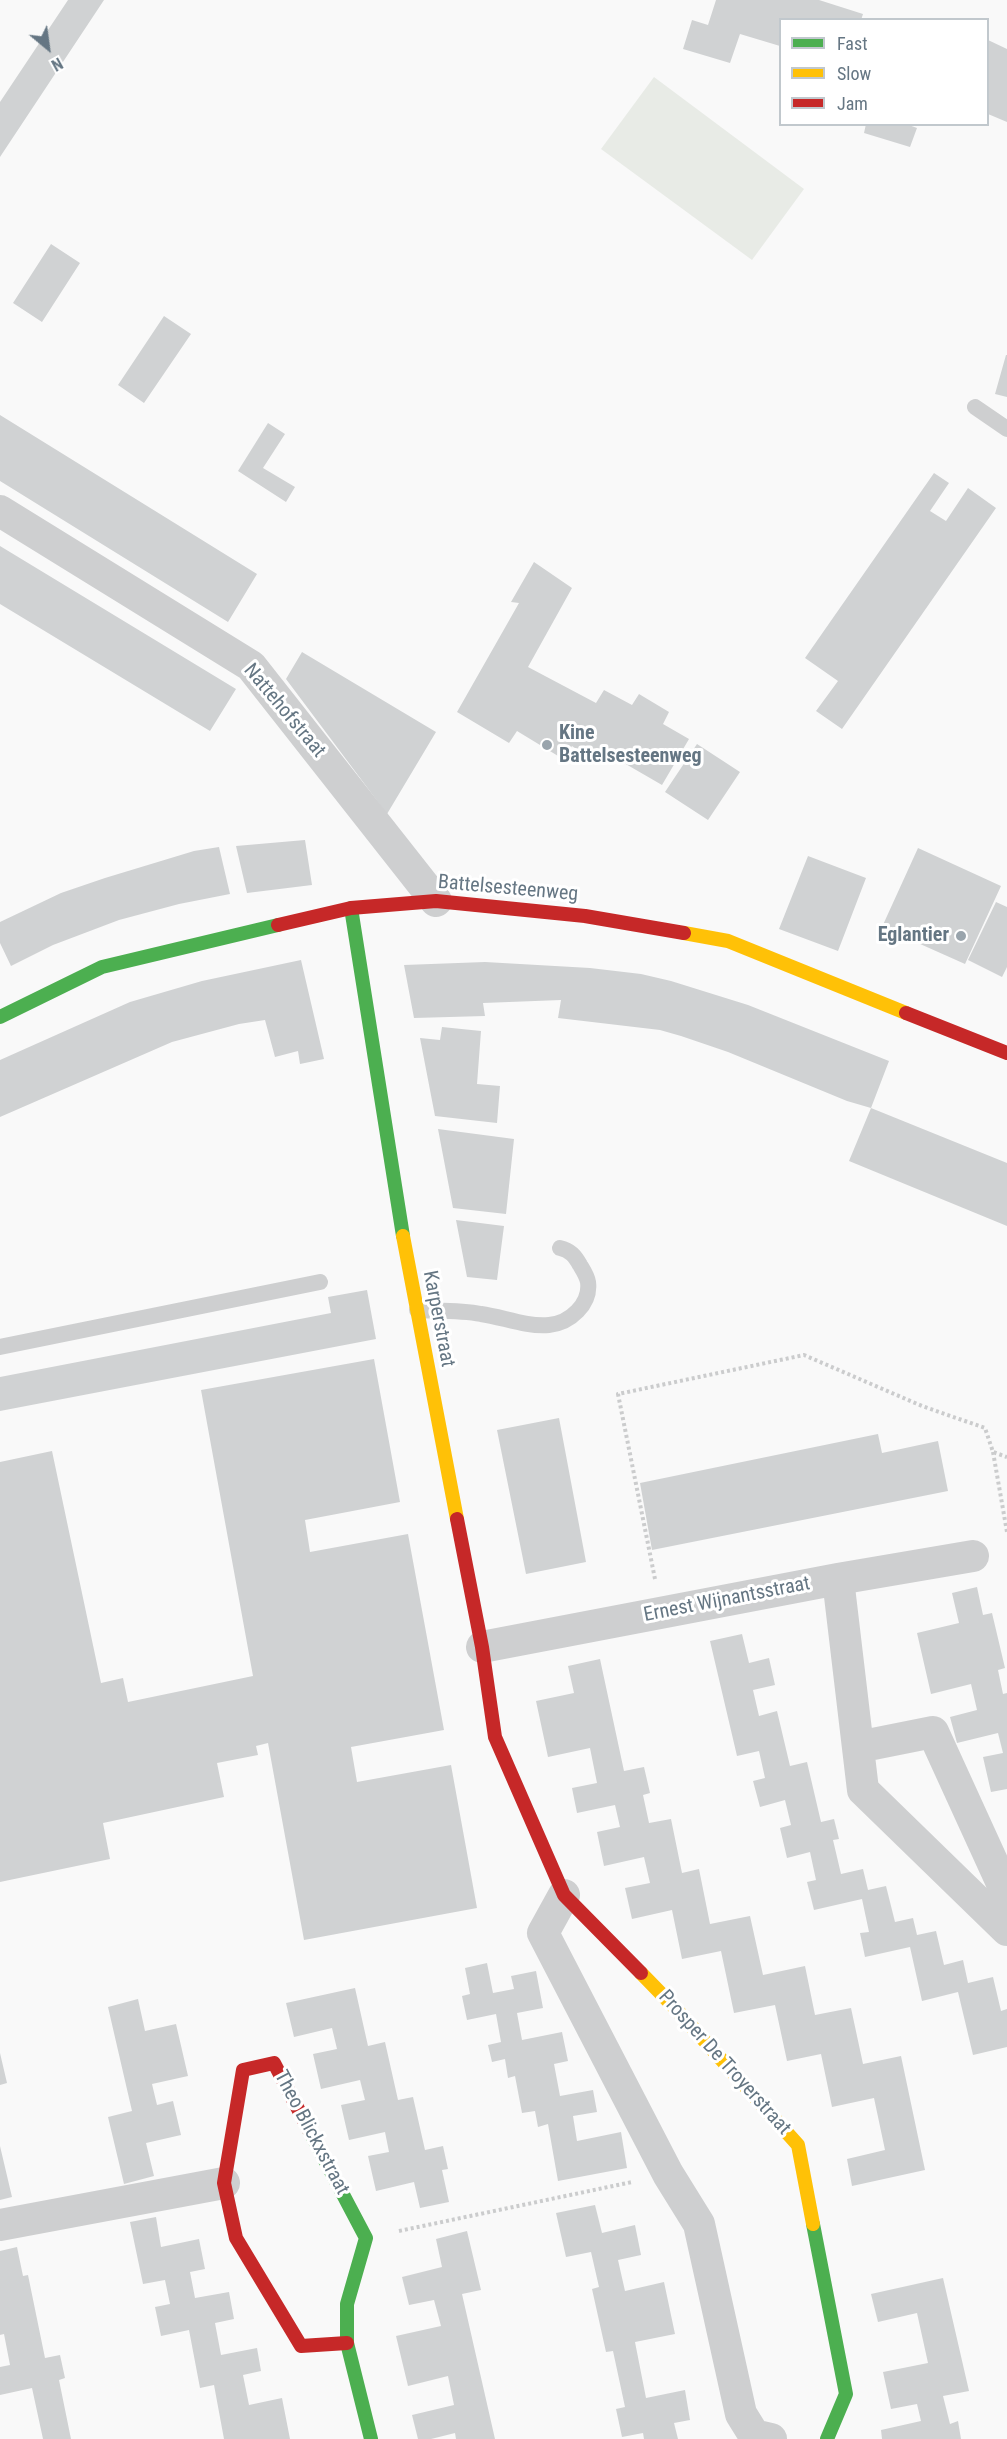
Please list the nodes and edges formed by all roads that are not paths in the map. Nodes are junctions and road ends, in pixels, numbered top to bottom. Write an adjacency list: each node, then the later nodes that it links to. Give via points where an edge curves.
1 (975, 407): 2 (lane)
2 (1007, 429)
3 (0, 512): 4 (street, Nattehofstraat, via 251,666)
4 (436, 901): 5 (street, Battelsesteenweg); 7 (street, Battelsesteenweg, via 585,916 728,941)
5 (351, 908): 6 (street, Battelsesteenweg, via 102,967); 10 (street, Karperstraat)
6 (0, 1017)
7 (1006, 1048)
8 (560, 1248): 10 (lane, via 577,1259 588,1281 579,1310 567,1319 549,1325 481,1314)
9 (320, 1282): 11 (lane)
10 (417, 1310): 14 (street, Karperstraat)
11 (0, 1347)
12 (973, 1556): 13 (street, Ernest Wijnantsstraat)
13 (838, 1579): 14 (street, Ernest Wijnantsstraat); 16 (street)
14 (482, 1647): 15 (street, Karperstraat)
15 (495, 1737): 18 (street, Prosper De Troyerstraat)
16 (858, 1747): 17 (street, via 933,1732); 19 (street, via 863,1790)
17 (1007, 1894)
18 (564, 1895): 24 (street, via 543,1933 668,2174 699,2224 741,2414 754,2434); 25 (street, Prosper De Troyerstraat, via 676,2009 798,2145 846,2394)
19 (1007, 1930)
20 (224, 2182): 21 (street); 22 (street, Theo Blickxstraat, via 236,2238 301,2346); 22 (street, Theo Blickxstraat, via 243,2070 274,2063 366,2238 347,2304)
21 (0, 2225)
22 (346, 2343): 23 (street)
23 (370, 2439)
24 (771, 2439)
25 (827, 2439)

